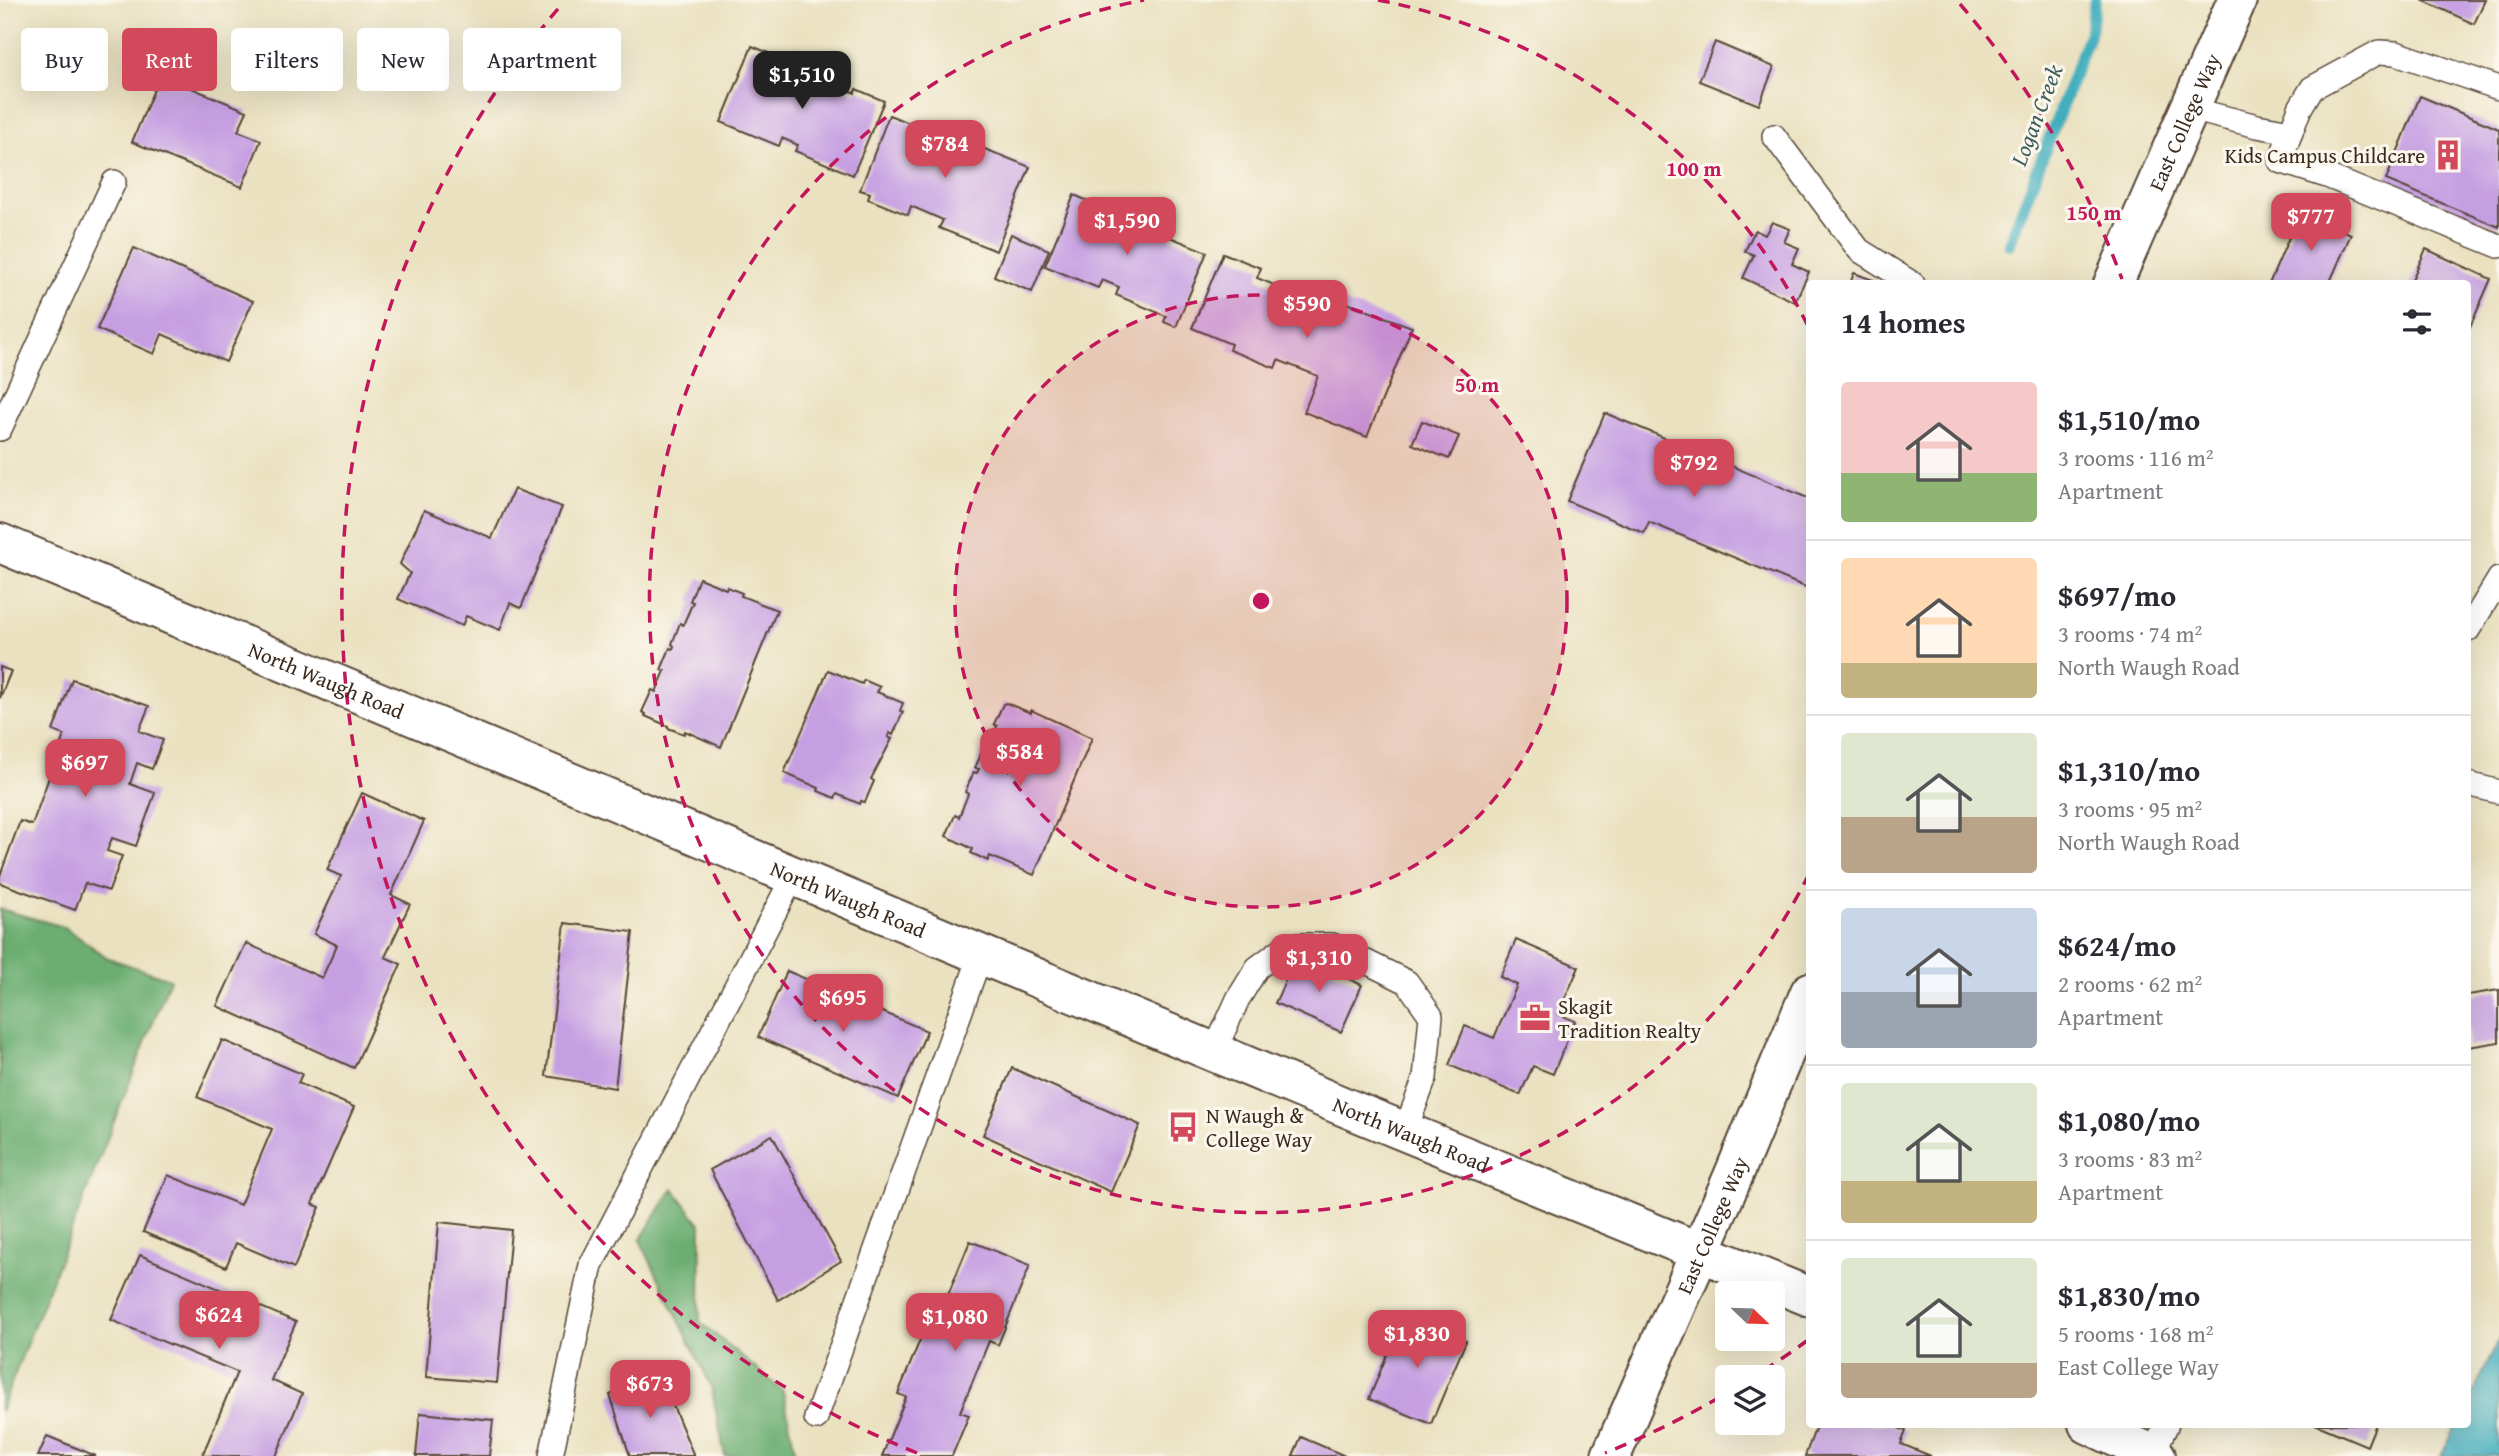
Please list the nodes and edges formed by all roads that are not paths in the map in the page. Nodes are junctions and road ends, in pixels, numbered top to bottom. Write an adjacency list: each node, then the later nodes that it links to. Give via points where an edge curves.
1 (2237, 0): 3 (street, East College Way)
2 (2499, 88): 4 (lane, via 2396,53 2379,52 2312,88)
3 (2191, 109): 4 (lane); 9 (street, East College Way)
4 (2291, 132): 7 (lane, via 2280,161)
5 (1774, 136): 8 (lane, via 1859,250)
6 (114, 182): 10 (lane)
7 (2499, 246)
8 (1907, 280)
9 (2115, 280)
10 (0, 429)
11 (0, 543): 16 (street, North Waugh Road)
12 (2499, 579): 13 (lane)
13 (2471, 625)
14 (2471, 785): 15 (lane)
15 (2499, 792)
16 (794, 875): 17 (street, North Waugh Road); 26 (lane, via 591,1265)
17 (981, 954): 19 (street, North Waugh Road); 23 (lane)
18 (1806, 1001): 21 (street, East College Way)
19 (1214, 1052): 20 (street, North Waugh Road); 20 (lane, via 1257,968 1289,945 1332,944 1407,982 1432,1016 1425,1078)
20 (1405, 1131): 21 (street, North Waugh Road)
21 (1699, 1253): 22 (street, North Waugh Road); 27 (street, East College Way)
22 (1806, 1295)
23 (816, 1418)
24 (2101, 1428): 25 (street)
25 (2158, 1445)
26 (551, 1456)
27 (1611, 1456)

